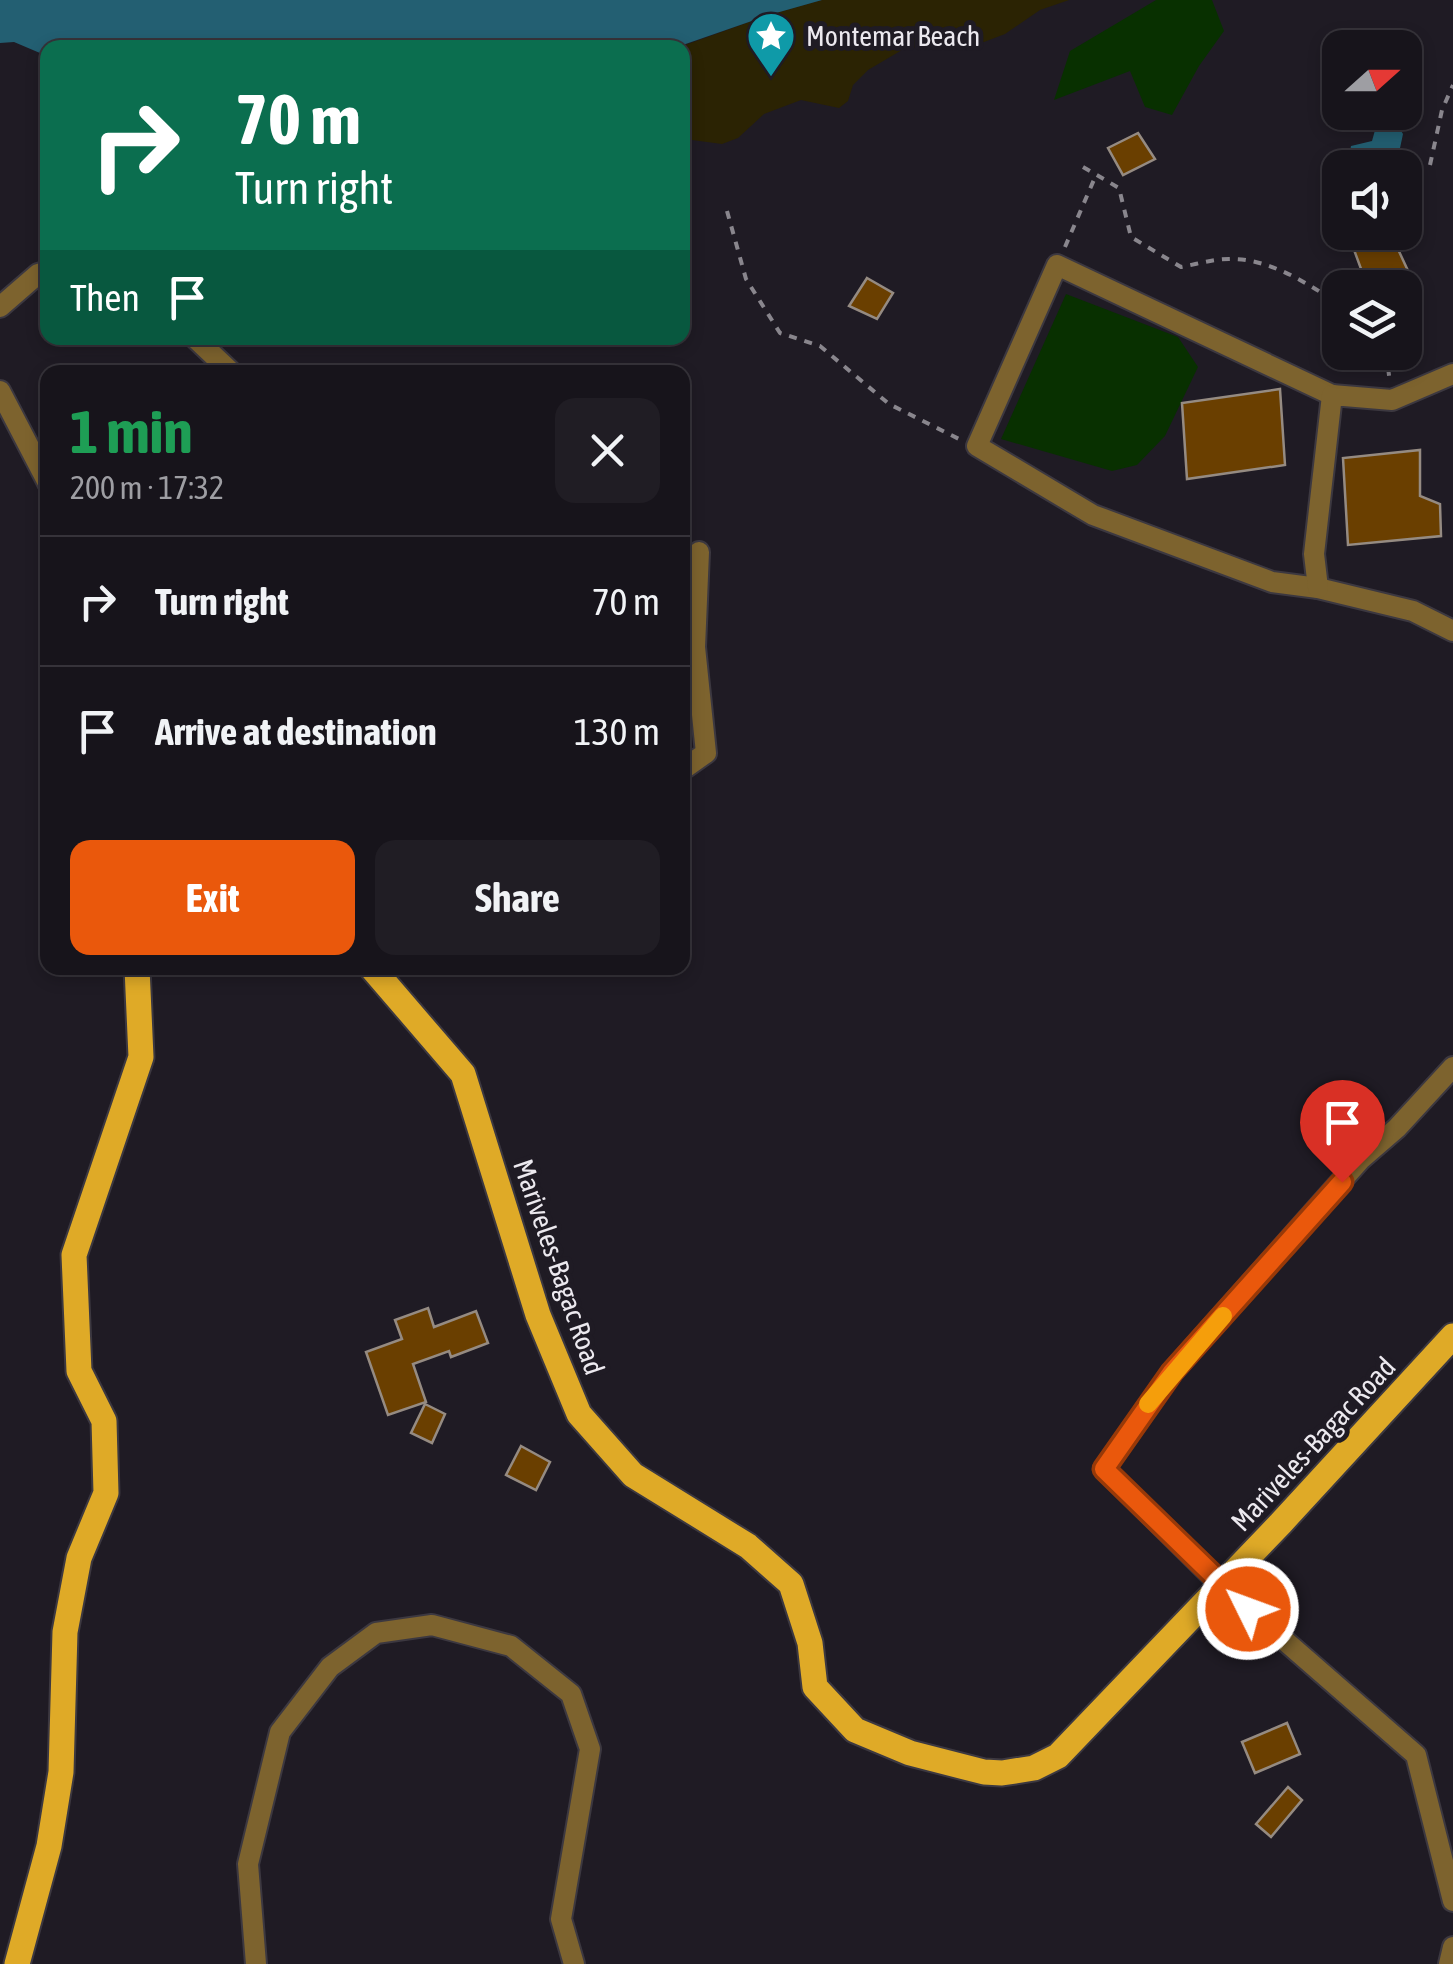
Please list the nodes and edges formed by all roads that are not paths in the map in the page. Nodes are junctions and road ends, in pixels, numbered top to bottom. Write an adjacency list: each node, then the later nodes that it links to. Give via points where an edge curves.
1 (40, 273): 2 (street)
2 (0, 308)
3 (202, 345): 4 (street)
4 (224, 365)
5 (1453, 374): 7 (street, via 1392,400)
6 (0, 392): 8 (street)
7 (1332, 395): 10 (street, via 1314,554); 10 (street, via 1057,265 977,446 1093,515 1272,582)
8 (40, 467)
9 (699, 552): 12 (street, via 695,647 706,753)
10 (1318, 588): 11 (street, via 1414,611)
11 (1453, 631)
12 (690, 764)
13 (137, 975): 20 (main road, via 141,1056 74,1254 79,1371 104,1421 106,1493 79,1558 65,1632 61,1772)
14 (378, 975): 17 (main road, Mariveles-Bagac Road, via 463,1074 538,1315 579,1414 633,1475 748,1546 790,1584 810,1643 815,1687 855,1730 984,1772 1034,1768 1067,1748)
15 (1453, 1068): 17 (street, via 1360,1160 1172,1372 1104,1469)
16 (1453, 1336): 17 (main road, Mariveles-Bagac Road)
17 (1222, 1586): 18 (street, via 1416,1754)
18 (1453, 1901)
19 (1453, 1947): 23 (street)
20 (17, 1964)
21 (256, 1964): 22 (street, via 248,1864 280,1732 330,1667 376,1634 432,1626 510,1646 571,1694 590,1749 562,1919)
22 (574, 1964)
23 (1449, 1964)

